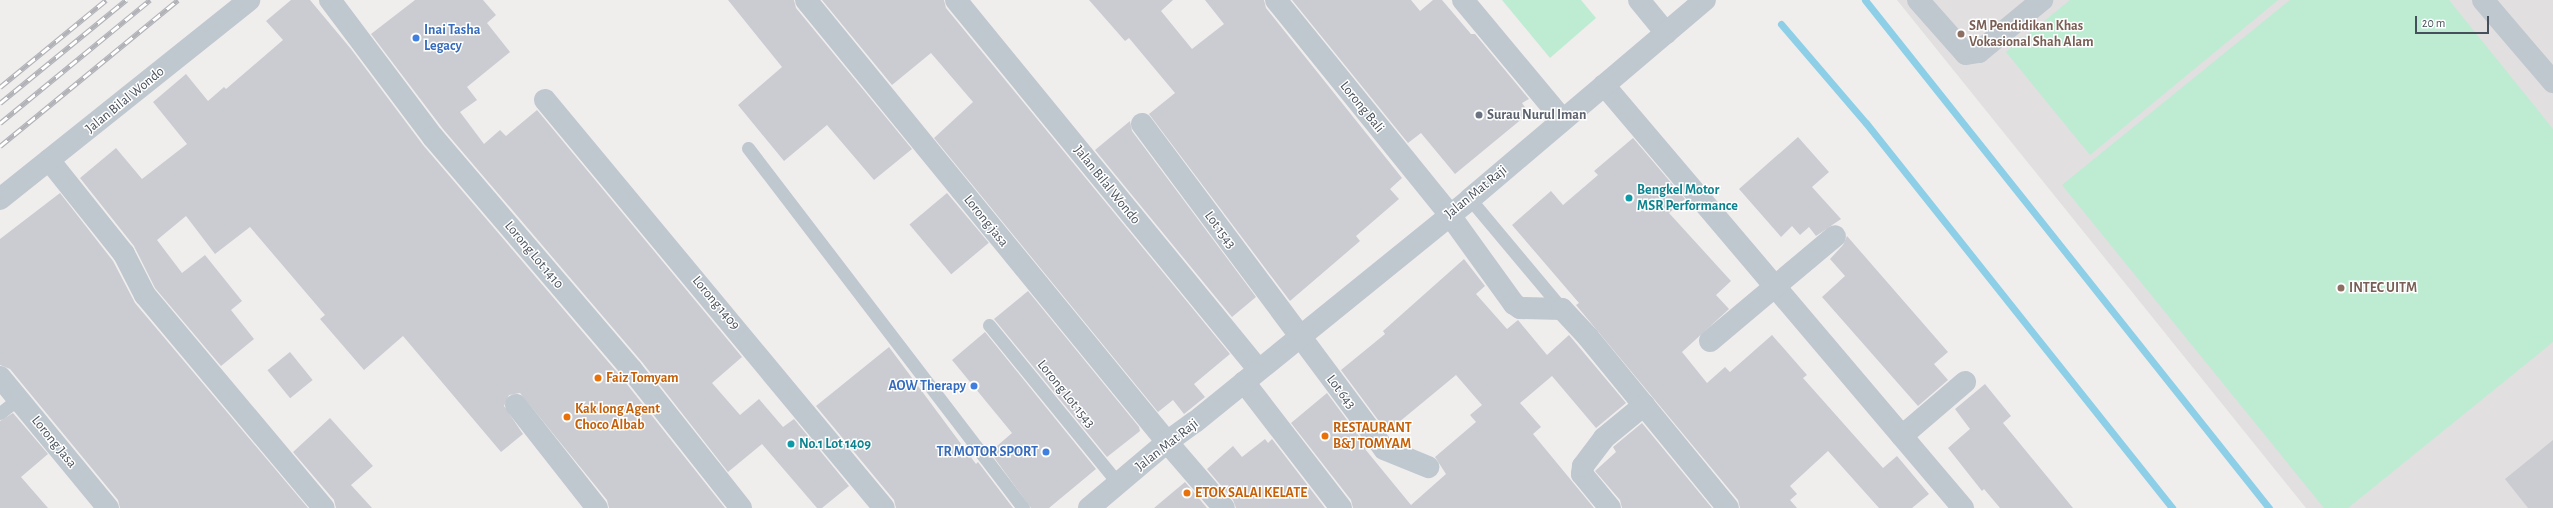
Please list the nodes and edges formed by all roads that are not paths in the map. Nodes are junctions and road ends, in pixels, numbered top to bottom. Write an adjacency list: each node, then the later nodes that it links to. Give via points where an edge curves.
1 (249, 0): 19 (street, Jalan Bilal Wondo)
2 (330, 0): 43 (street, Lorong Lot 1410, via 434,137 632,370)
3 (806, 0): 37 (street, Lorong jasa)
4 (956, 0): 29 (street, Jalan Bilal Wondo)
5 (1276, 0): 22 (street, Lorong Bali)
6 (1463, 0): 16 (street)
7 (1639, 0): 12 (street)
8 (1706, 0): 12 (street, Jalan Mat Raji)
9 (1918, 0): 10 (street, via 1966,54 1979,52)
10 (2042, 0)
11 (2483, 0): 13 (street)
12 (1666, 33): 14 (street, Jalan Mat Raji)
13 (2553, 82)
14 (1604, 85): 16 (street, Jalan Mat Raji); 24 (street)
15 (545, 100): 44 (street, Lorong 1409)
16 (1563, 120): 21 (street, Jalan Mat Raji)
17 (1142, 124): 27 (street, Lot 1543)
18 (748, 148): 45 (lane)
19 (49, 160): 20 (street, Jalan Bilal Wondo); 41 (street, via 124,254 145,296)
20 (0, 199)
21 (1470, 199): 22 (street, Jalan Mat Raji); 25 (lane)
22 (1449, 214): 25 (street, Lorong Bali, via 1514,304 1520,308); 27 (street, Jalan Mat Raji)
23 (1835, 236): 24 (street)
24 (1775, 286): 28 (street); 36 (street)
25 (1562, 309): 34 (street)
26 (989, 325): 39 (lane, Lorong Lot 1543)
27 (1298, 336): 29 (street, Jalan Mat Raji); 38 (street, Lot 643, via 1384,449)
28 (1710, 341)
29 (1251, 375): 37 (street, Jalan Mat Raji); 48 (street)
30 (0, 377): 32 (street, Lorong Jasa)
31 (1965, 382): 36 (street)
32 (18, 399): 35 (lane); 40 (street, Lorong Jasa)
33 (516, 405): 42 (street)
34 (1644, 405): 49 (street, via 1604,438 1583,466 1582,474); 50 (street)
35 (0, 413)
36 (1902, 436): 51 (street)
37 (1167, 442): 39 (street, Jalan Mat Raji); 47 (street, Lorong jasa)
38 (1428, 467)
39 (1118, 483): 46 (street, Jalan Mat Raji)
40 (108, 508)
41 (324, 508)
42 (597, 508)
43 (741, 508)
44 (884, 508)
45 (1023, 508)
46 (1089, 508)
47 (1224, 508)
48 (1340, 508)
49 (1610, 508)
50 (1728, 508)
51 (1962, 508)

